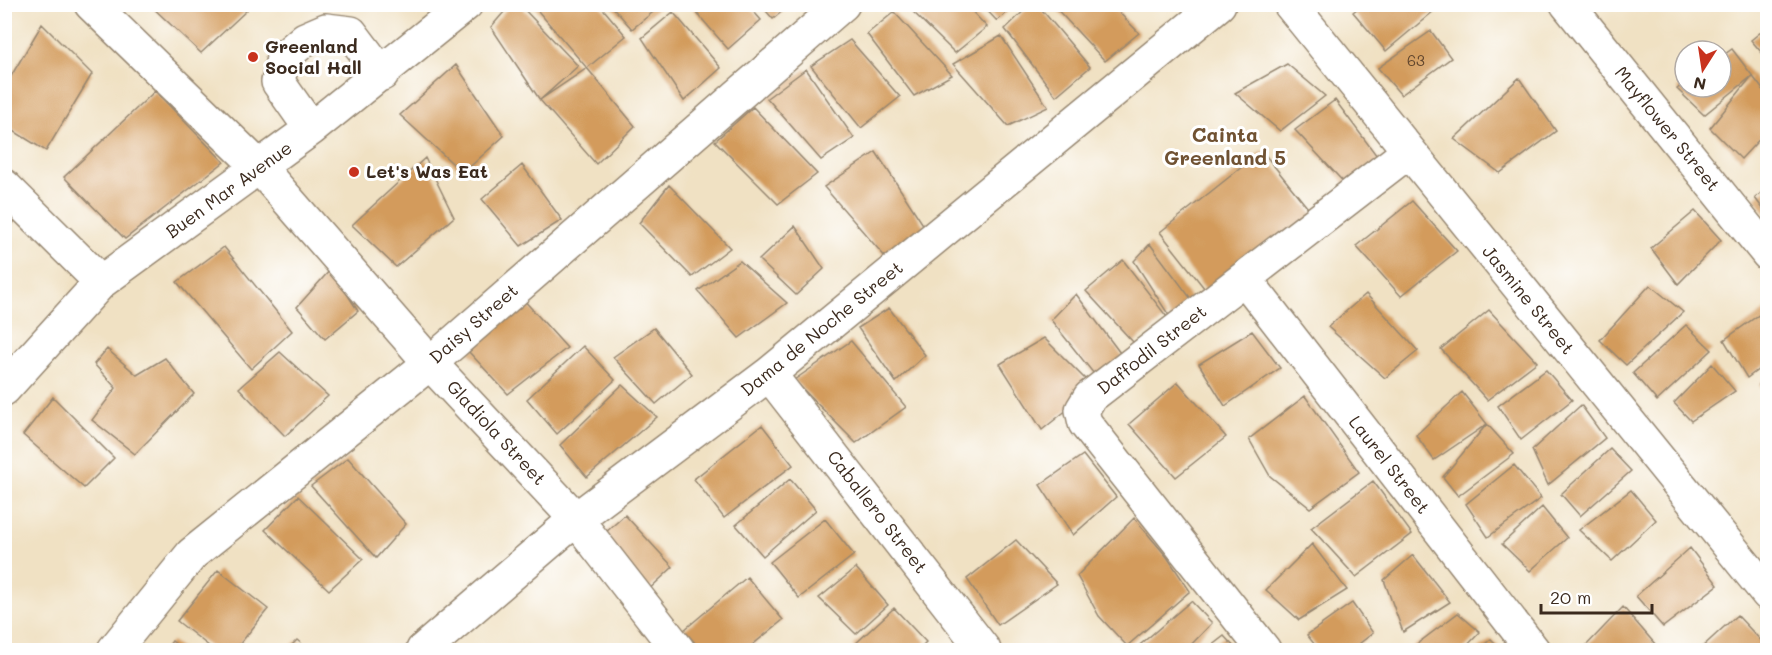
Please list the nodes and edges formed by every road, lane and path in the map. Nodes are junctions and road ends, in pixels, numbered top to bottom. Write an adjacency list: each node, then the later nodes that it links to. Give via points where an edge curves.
1 (92, 4): 10 (street, Gladiola Street)
2 (843, 4): 15 (street, Daisy Street)
3 (1219, 4): 16 (street, Dama de Noche Street)
4 (1290, 4): 9 (street, Jasmine Street)
5 (1566, 4): 12 (street, Mayflower Street)
6 (461, 6): 7 (street, Buen Mar Avenue)
7 (382, 74): 8 (street, Buen Mar Avenue); 8 (street, via 351,33 326,30 306,39 283,58 278,82)
8 (311, 129): 10 (street, Buen Mar Avenue)
9 (1408, 152): 13 (street, Daffodil Street); 19 (street, Jasmine Street)
10 (260, 168): 14 (street, Buen Mar Avenue); 15 (street, Gladiola Street)
11 (4, 186): 14 (street)
12 (1767, 254)
13 (1245, 279): 24 (street, Daffodil Street, via 1090,397 1082,410 1085,423); 25 (street, Laurel Street)
14 (101, 282): 17 (street, Buen Mar Avenue)
15 (430, 363): 18 (street, Gladiola Street); 20 (street, Daisy Street, via 192,554)
16 (769, 374): 18 (street, Dama de Noche Street); 23 (street, Caballero Street)
17 (4, 389)
18 (576, 519): 21 (street, Dama de Noche Street); 22 (street, Gladiola Street)
19 (1767, 594)
20 (114, 651)
21 (423, 651)
22 (678, 651)
23 (984, 651)
24 (1264, 651)
25 (1533, 651)

